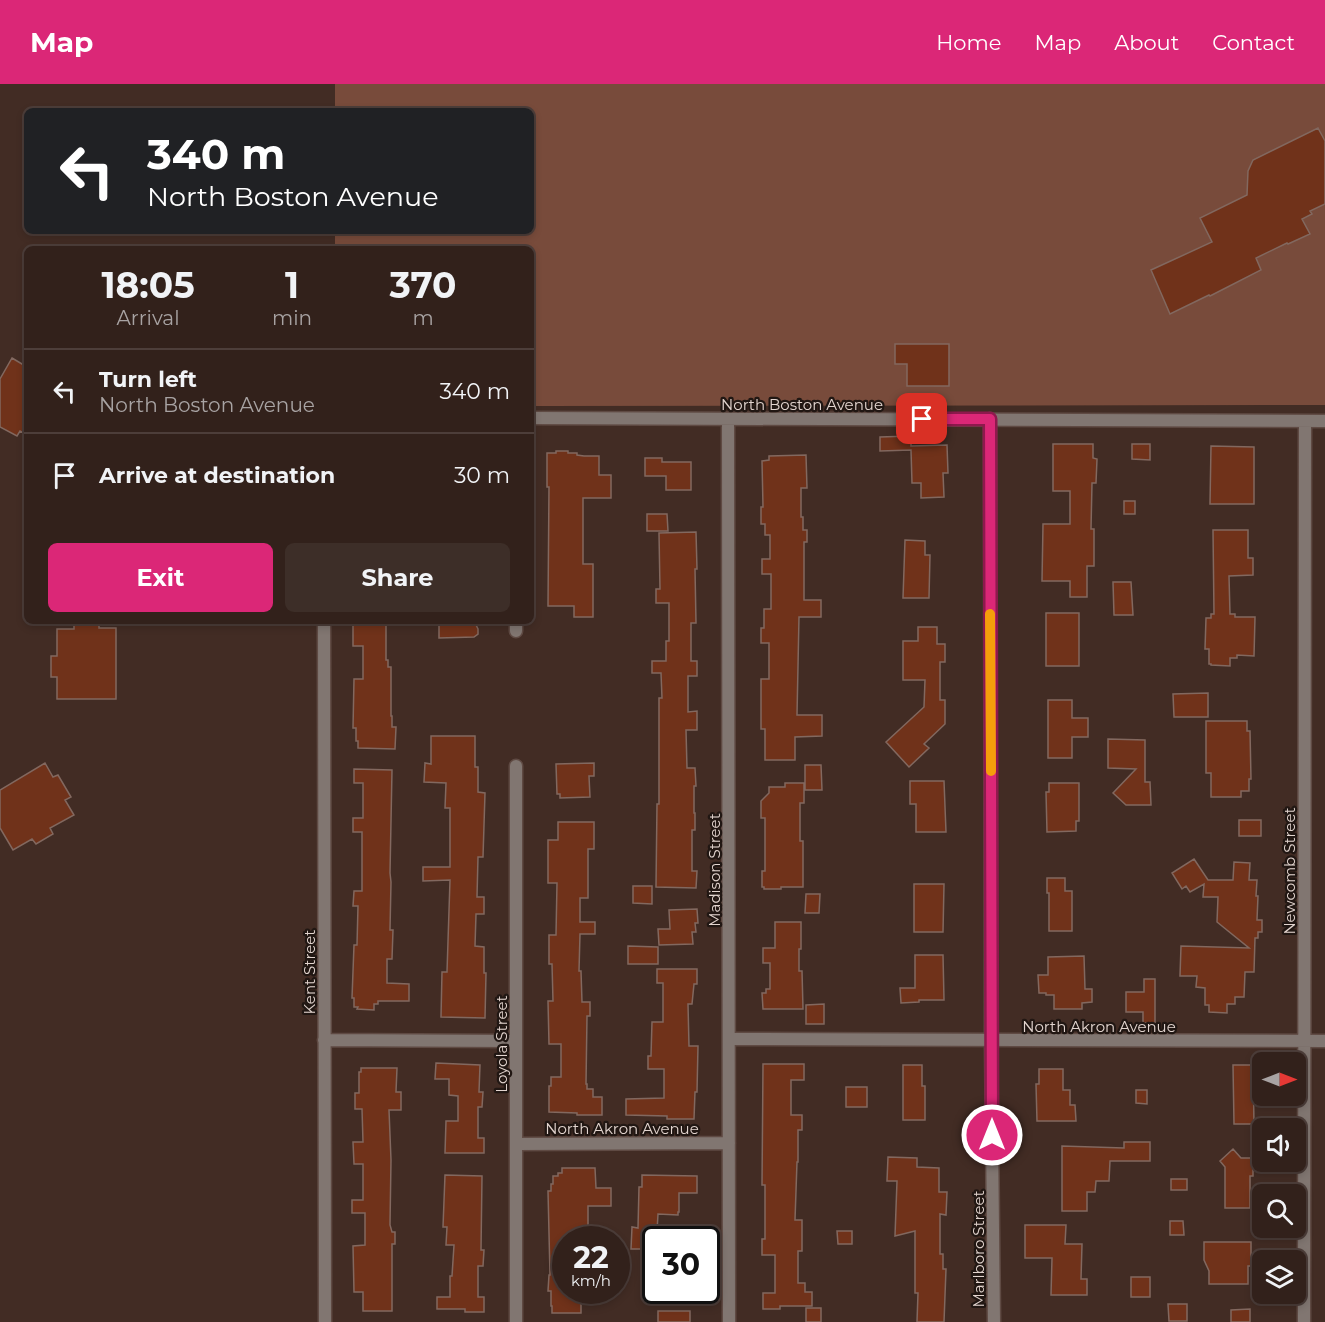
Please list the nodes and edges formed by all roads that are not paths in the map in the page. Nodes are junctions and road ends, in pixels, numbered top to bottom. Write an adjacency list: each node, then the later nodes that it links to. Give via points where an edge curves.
1 (534, 418): 2 (street, North Boston Avenue)
2 (728, 419): 3 (street, North Boston Avenue); 9 (street, Madison Street)
3 (990, 419): 4 (street, North Boston Avenue); 11 (street, Marlboro Street)
4 (1305, 421): 5 (street, North Boston Avenue); 12 (street, Newcomb Street)
5 (1325, 421)
6 (324, 624): 8 (street, Kent Street)
7 (516, 766): 10 (street, Loyola Street)
8 (324, 1040): 10 (street); 16 (street, Kent Street)
9 (729, 1040): 11 (street, North Akron Avenue); 14 (street, Madison Street)
10 (515, 1041): 15 (street, Loyola Street)
11 (991, 1041): 12 (street, North Akron Avenue); 19 (street, Marlboro Street)
12 (1304, 1041): 13 (street, North Akron Avenue); 20 (street, Newcomb Street)
13 (1325, 1041)
14 (729, 1143): 15 (street, North Akron Avenue); 18 (street, Madison Street)
15 (516, 1144): 17 (street, Loyola Street)
16 (324, 1322)
17 (516, 1322)
18 (729, 1322)
19 (994, 1322)
20 (1304, 1322)

